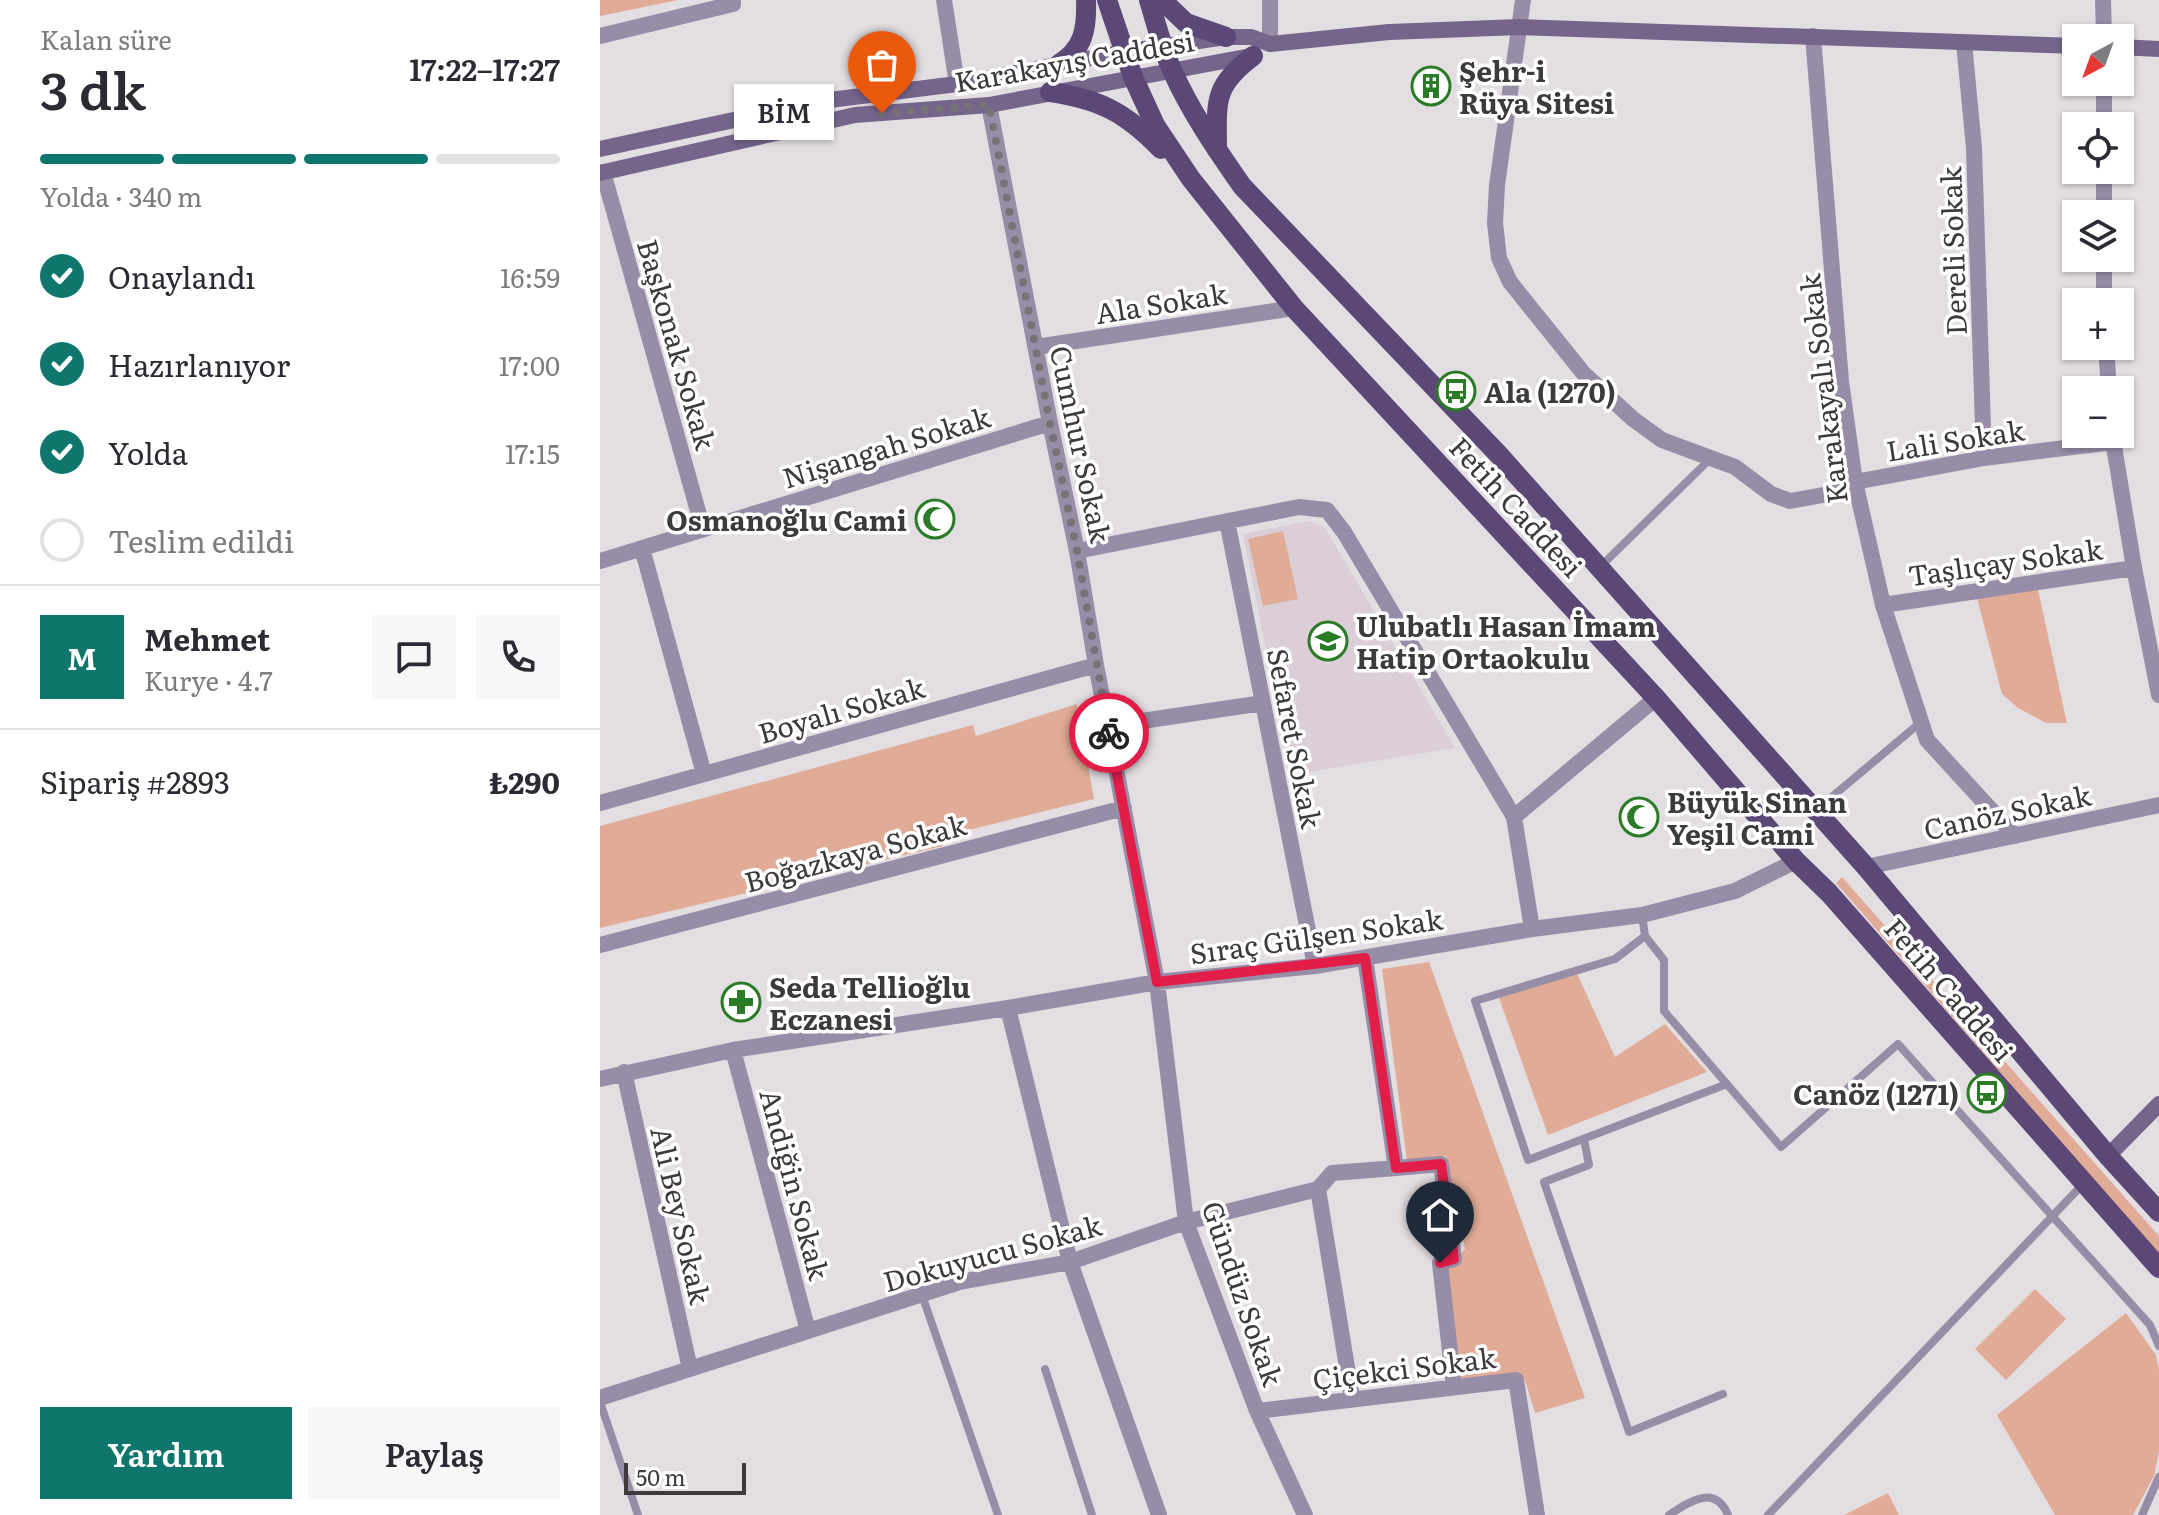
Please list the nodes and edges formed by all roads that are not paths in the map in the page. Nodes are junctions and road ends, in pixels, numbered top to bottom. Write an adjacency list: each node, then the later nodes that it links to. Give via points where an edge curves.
1 (733, 0): 12 (street)
2 (944, 0): 25 (street)
3 (1086, 0): 22 (main road, via 1080,45)
4 (1107, 0): 21 (main road, Fetih Caddesi)
5 (1149, 0): 16 (main road, Fetih Caddesi)
6 (1162, 0): 14 (main road, via 1186,23)
7 (1270, 0): 20 (street)
8 (1523, 0): 11 (street, Lali Sokak)
9 (2103, 0): 10 (street)
10 (2104, 24)
11 (1519, 27): 13 (main road, Karakayış Caddesi); 20 (main road, Karakayış Caddesi, via 1389,32); 37 (street, Lali Sokak, via 1497,185 1499,258 1510,282 1606,397 1662,440)
12 (600, 36)
13 (1813, 36): 15 (main road, Karakayış Caddesi); 39 (street, Karakayalı Sokak, via 1841,381)
14 (1226, 37): 16 (main road, Karakayış Caddesi); 20 (main road, Karakayış Caddesi, via 1251,37)
15 (1964, 43): 17 (main road, Karakayış Caddesi); 38 (street, Dereli Sokak, via 1974,148)
16 (1163, 46): 21 (main road, Karakayış Caddesi); 23 (main road, Fetih Caddesi)
17 (2062, 46)
18 (2134, 48): 19 (main road)
19 (2159, 49)
20 (1262, 50): 23 (main road, Karakayış Caddesi); 29 (main road, via 1230,74 1222,87)
21 (1124, 52): 22 (main road, Karakayış Caddesi); 24 (main road, Fetih Caddesi)
22 (1059, 64): 25 (main road, Karakayış Caddesi)
23 (1172, 71): 24 (main road, Karakayış Caddesi); 29 (main road, Fetih Caddesi)
24 (1133, 77): 26 (main road, Karakayış Caddesi); 31 (main road, Fetih Caddesi, via 1155,125)
25 (957, 84): 28 (main road, Karakayış Caddesi, via 822,101)
26 (1050, 92): 27 (main road, Karakayış Caddesi); 31 (main road, via 1105,104 1147,135)
27 (989, 105): 30 (main road, Karakayış Caddesi, via 855,115); 33 (street, Cumhur Sokak)
28 (600, 149)
29 (1217, 150): 45 (main road, Fetih Caddesi, via 1242,186 1500,456)
30 (602, 173): 41 (street, Başkonak Sokak)
31 (1191, 179): 32 (main road, Fetih Caddesi)
32 (1294, 308): 33 (street, Ala Sokak); 50 (main road, Fetih Caddesi)
33 (1036, 347): 34 (street, Cumhur Sokak)
34 (1050, 423): 41 (street, Nişangah Sokak); 43 (street, Cumhur Sokak)
35 (2062, 446): 38 (street, Lali Sokak)
36 (2114, 448): 46 (street)
37 (1711, 458): 39 (street, Lali Sokak, via 1790,501); 45 (lane)
38 (1984, 458): 39 (street, Lali Sokak)
39 (1855, 485): 47 (street, Karakayalı Sokak)
40 (1227, 521): 43 (street); 51 (street, Sefaret Sokak); 59 (street, via 1299,507 1327,510)
41 (703, 529): 42 (street, Nişangah Sokak)
42 (642, 548): 44 (street, Nişangah Sokak); 54 (street)
43 (1077, 551): 48 (street, Cumhur Sokak)
44 (600, 561)
45 (1598, 568): 58 (main road, Fetih Caddesi)
46 (2134, 568): 47 (street, Taşlıçay Sokak); 49 (street)
47 (1883, 605): 52 (street, Karakayalı Sokak)
48 (1096, 665): 53 (street, Cumhur Sokak); 54 (street, Boyalı Sokak)
49 (2159, 695)
50 (1656, 698): 59 (street); 61 (main road, Fetih Caddesi)
51 (1263, 703): 53 (street); 68 (street, Sefaret Sokak)
52 (1921, 721): 58 (lane); 60 (street, Karakayalı Sokak, via 1927,740)
53 (1108, 726): 57 (street, Cumhur Sokak)
54 (704, 774): 55 (street, Boyalı Sokak)
55 (600, 803)
56 (2159, 805): 60 (street, Canöz Sokak)
57 (1124, 808): 66 (street, Boğazkaya Sokak); 69 (street, Cumhur Sokak)
58 (1815, 811): 62 (main road, Fetih Caddesi)
59 (1514, 817): 64 (street)
60 (2015, 836): 62 (street, Canöz Sokak)
61 (1796, 861): 63 (street, Sıraç Gülşen Sokak, via 1735,891); 79 (main road, Fetih Caddesi)
62 (1866, 867): 77 (main road, Fetih Caddesi)
63 (1642, 915): 64 (street, Sıraç Gülşen Sokak); 65 (lane)
64 (1532, 929): 67 (street, Sıraç Gülşen Sokak)
65 (1645, 936): 74 (lane, via 1664,960 1664,1011); 76 (lane, via 1615,959 1475,1001 1528,1160)
66 (600, 945)
67 (1365, 958): 68 (street, Sıraç Gülşen Sokak); 78 (street)
68 (1315, 966): 69 (street, Sıraç Gülşen Sokak)
69 (1157, 982): 70 (street, Sıraç Gülşen Sokak); 83 (street, Gündüz Sokak)
70 (1008, 1008): 71 (street, Sıraç Gülşen Sokak); 84 (street)
71 (733, 1050): 72 (street, Sıraç Gülşen Sokak); 87 (street, Andiğin Sokak)
72 (624, 1072): 73 (street, Sıraç Gülşen Sokak); 89 (street, Ali Bey Sokak)
73 (600, 1079)
74 (1727, 1084): 76 (lane); 82 (lane, via 1781,1147 1898,1044)
75 (2159, 1104): 77 (main road)
76 (1584, 1139): 92 (lane, via 1589,1165 1544,1182 1629,1432)
77 (2108, 1156): 81 (main road, Fetih Caddesi)
78 (1396, 1168): 80 (street, Dokuyucu Sokak, via 1332,1173); 91 (street, Dokuyucu Sokak, via 1441,1164 1454,1259 1440,1263)
79 (2084, 1184): 82 (lane); 85 (main road, Fetih Caddesi)
80 (1318, 1189): 83 (street, Dokuyucu Sokak); 93 (street)
81 (2159, 1212)
82 (2053, 1216): 88 (lane, via 2150,1325); 105 (lane)
83 (1186, 1222): 84 (street, Dokuyucu Sokak); 95 (street, Gündüz Sokak)
84 (1070, 1262): 86 (street, Dokuyucu Sokak, via 960,1282); 100 (street)
85 (2159, 1268)
86 (922, 1295): 87 (street, Dokuyucu Sokak); 98 (lane)
87 (808, 1331): 89 (street, Dokuyucu Sokak)
88 (2159, 1346)
89 (690, 1369): 94 (street, Dokuyucu Sokak)
90 (1045, 1369): 99 (lane)
91 (1454, 1387): 93 (street, Çiçekci Sokak); 102 (street, Çiçekci Sokak, via 1516,1380)
92 (1723, 1394)
93 (1352, 1398): 95 (street, Çiçekci Sokak)
94 (600, 1400): 97 (lane)
95 (1257, 1411): 101 (street, Gündüz Sokak)
96 (2159, 1477): 106 (lane)
97 (638, 1515)
98 (998, 1515)
99 (1092, 1515)
100 (1159, 1515)
101 (1305, 1515)
102 (1537, 1515)
103 (1669, 1515): 104 (lane, via 1704,1497 1724,1505)
104 (1728, 1515)
105 (1768, 1515)
106 (2142, 1515)

